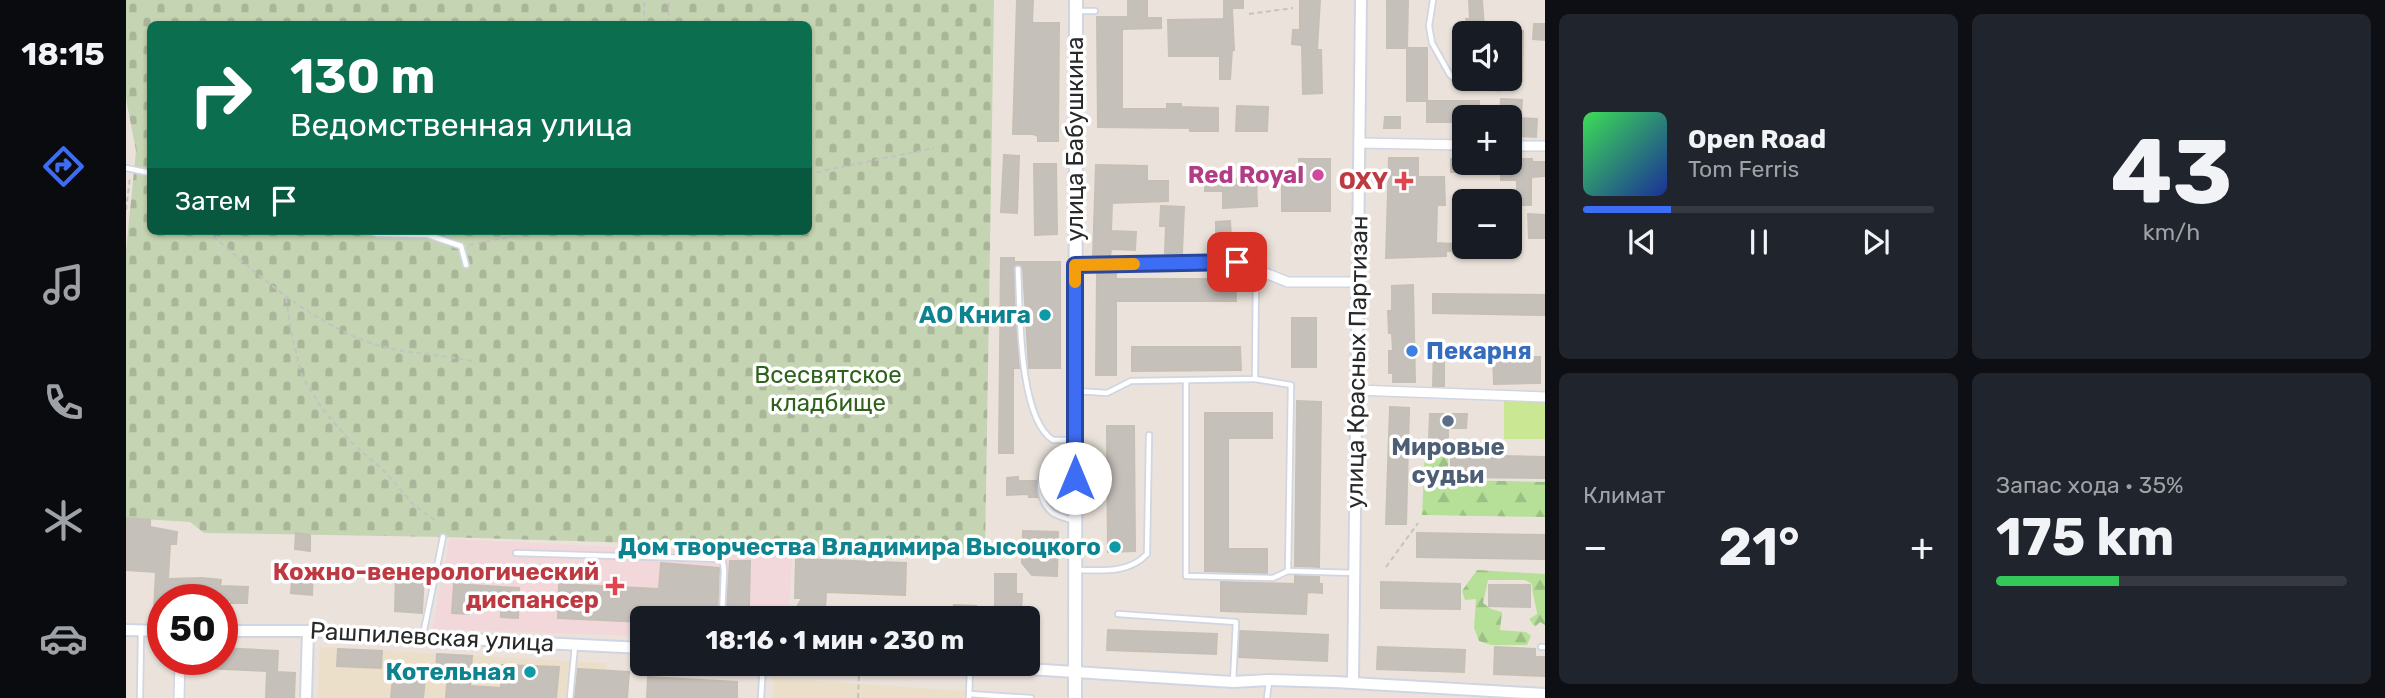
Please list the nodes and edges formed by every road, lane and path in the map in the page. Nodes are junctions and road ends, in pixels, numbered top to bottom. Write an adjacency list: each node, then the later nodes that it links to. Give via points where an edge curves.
1 (644, 0): 9 (path)
2 (669, 0): 10 (path)
3 (1361, 0): 12 (street, улица Красных Партизан)
4 (1433, 0): 11 (lane, via 1432,43)
5 (1076, 6): 7 (lane); 26 (main road, улица Бабушкина)
6 (1293, 8): 8 (path)
7 (1095, 11)
8 (1249, 13)
9 (644, 21)
10 (668, 21)
11 (1452, 77)
12 (1359, 143): 13 (street); 29 (street, улица Красных Партизан)
13 (1452, 145)
14 (1522, 146): 15 (street)
15 (1545, 146)
16 (934, 148): 19 (path)
17 (128, 168): 18 (lane); 20 (path)
18 (147, 172)
19 (812, 173)
20 (126, 210)
21 (212, 235): 30 (path)
22 (428, 235): 24 (lane)
23 (519, 235): 24 (path)
24 (461, 246): 25 (lane)
25 (466, 265)
26 (1075, 265): 28 (street, via 1237,262); 35 (main road, улица Бабушкина)
27 (1018, 269): 38 (lane, via 1023,370 1039,427 1053,440)
28 (1255, 271): 29 (street, via 1287,282); 32 (lane)
29 (1357, 282): 34 (street, улица Красных Партизан)
30 (286, 297): 31 (path, via 371,343); 40 (path, via 302,376 323,410)
31 (472, 361)
32 (1255, 379): 33 (lane); 47 (lane, via 1291,385)
33 (1186, 380): 35 (lane, via 1131,381 1107,393); 47 (lane, via 1186,576 1272,578)
34 (1356, 390): 36 (street); 48 (street, улица Красных Партизан)
35 (1075, 391): 38 (main road, улица Бабушкина)
36 (1545, 397)
37 (1149, 435): 46 (lane, via 1147,554 1137,565 1115,570)
38 (1075, 440): 39 (main road, улица Бабушкина)
39 (1075, 457): 41 (main road, улица Бабушкина); 41 (lane, via 1047,468 1040,490 1045,506)
40 (436, 521)
41 (1074, 521): 46 (main road, улица Бабушкина)
42 (1418, 523): 45 (path)
43 (443, 537): 56 (lane)
44 (516, 553): 49 (lane, via 720,559)
45 (1386, 567)
46 (1075, 570): 60 (main road, улица Бабушкина)
47 (1288, 571): 48 (lane)
48 (1354, 573): 67 (street, улица Красных Партизан)
49 (722, 606)
50 (1118, 614): 66 (lane, via 1236,622)
51 (126, 630): 52 (street)
52 (141, 631): 53 (street); 71 (lane)
53 (147, 631)
54 (238, 631): 55 (street, Рашпилевская улица)
55 (308, 631): 56 (street, Рашпилевская улица); 73 (street)
56 (423, 636): 57 (street, Рашпилевская улица)
57 (575, 644): 58 (street, Рашпилевская улица); 74 (lane)
58 (630, 647)
59 (1040, 669): 60 (street)
60 (1075, 671): 66 (street); 78 (main road, улица Бабушкина)
61 (180, 675): 72 (street)
62 (762, 676): 75 (lane)
63 (859, 676): 76 (path)
64 (970, 676): 70 (lane)
65 (1269, 680): 66 (street); 67 (street); 79 (lane)
66 (1233, 682)
67 (1353, 683): 68 (street)
68 (1432, 693): 69 (street)
69 (1545, 694)
70 (969, 696): 77 (lane)
71 (140, 698)
72 (179, 698)
73 (306, 698)
74 (570, 698)
75 (761, 698)
76 (858, 698)
77 (1031, 698)
78 (1075, 698)
79 (1268, 698)

